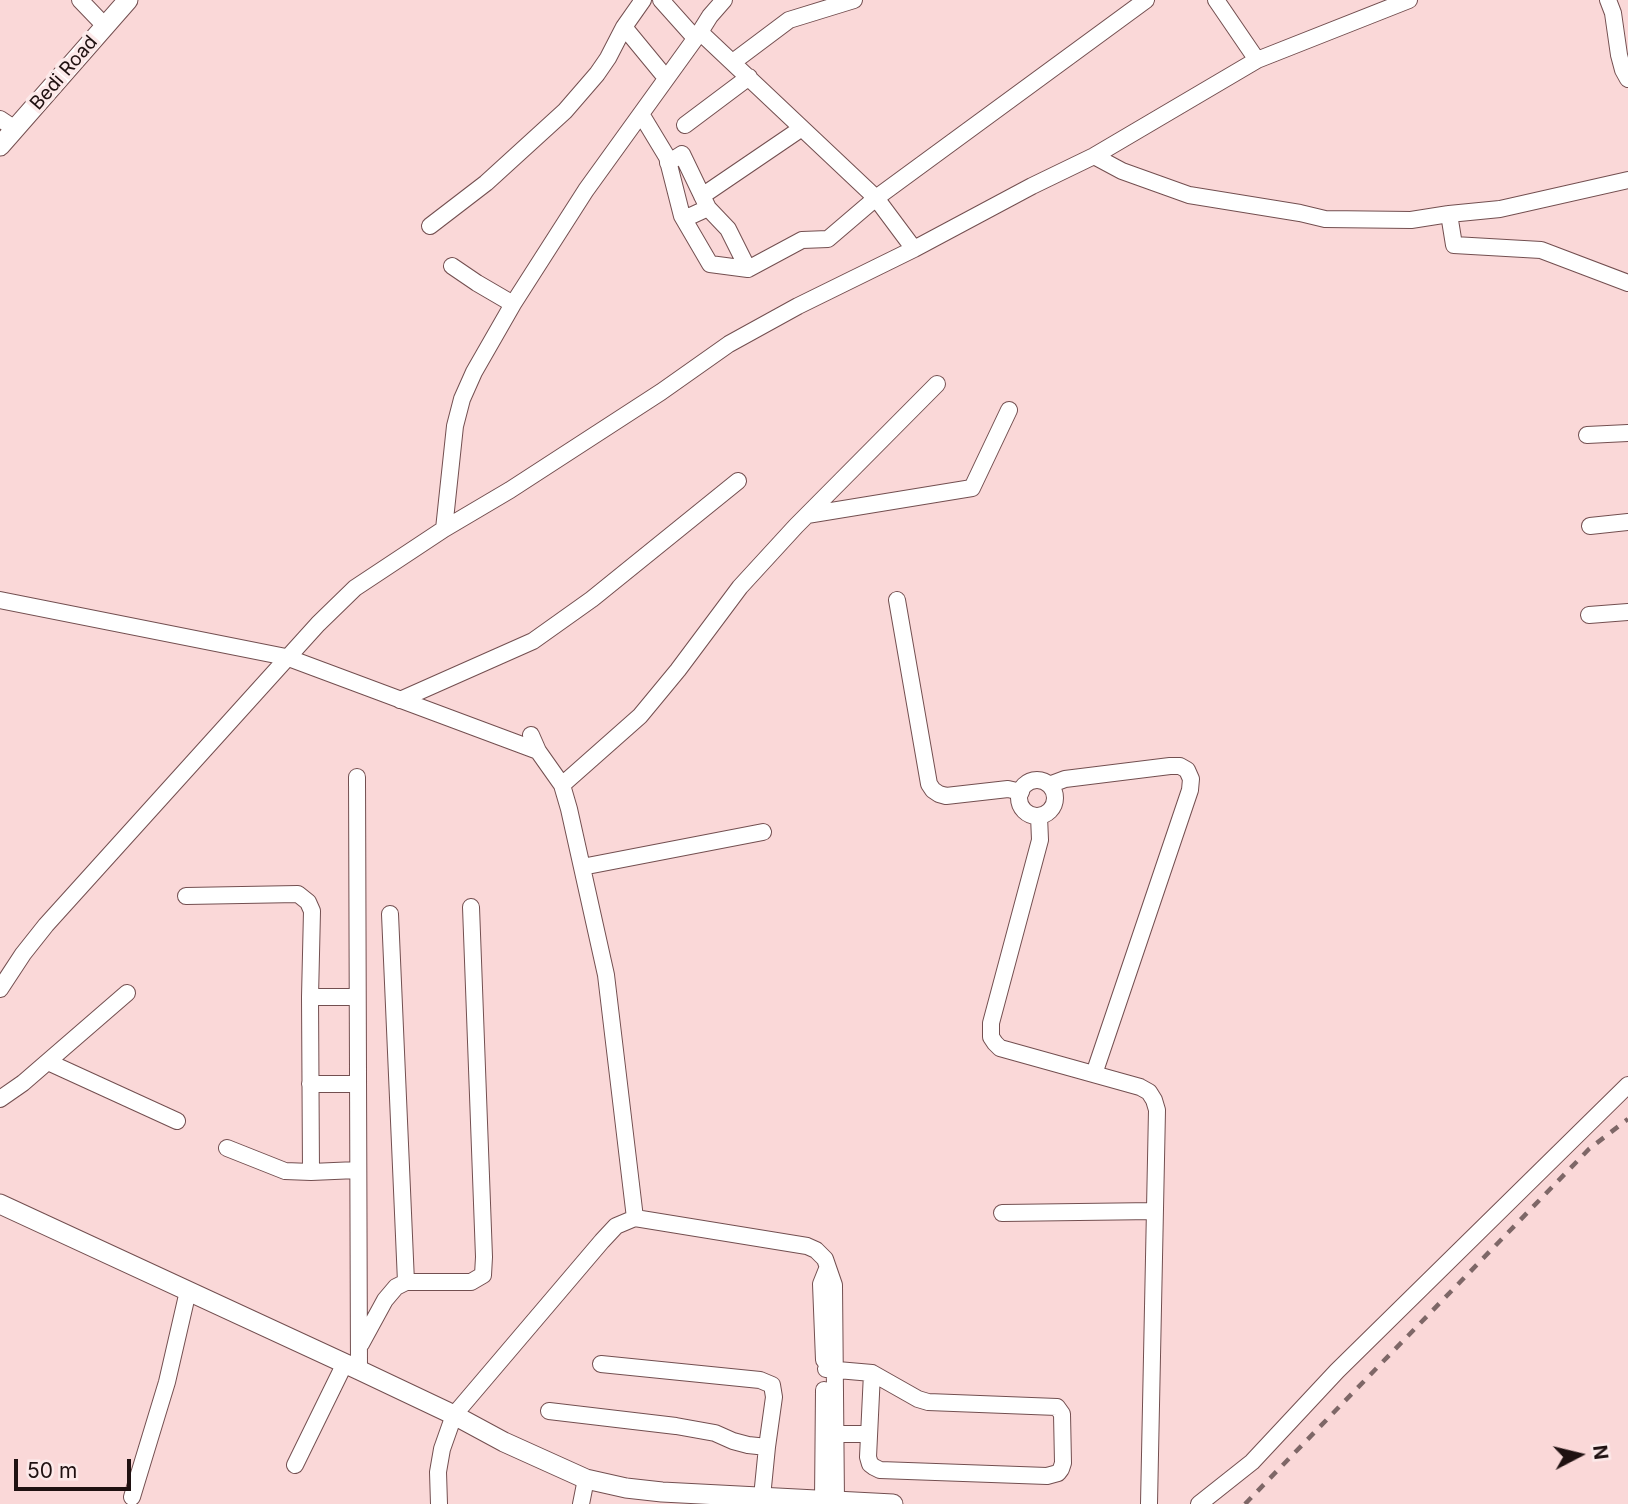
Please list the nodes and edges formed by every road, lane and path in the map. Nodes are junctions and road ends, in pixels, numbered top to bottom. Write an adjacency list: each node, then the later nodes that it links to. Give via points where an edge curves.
1 (80, 0): 11 (street)
2 (128, 0): 11 (main road, Bedi Road)
3 (643, 0): 12 (street)
4 (661, 0): 13 (street)
5 (724, 0): 13 (street)
6 (854, 0): 15 (street, via 789,20)
7 (1146, 0): 27 (street)
8 (1216, 0): 14 (street)
9 (1409, 0): 14 (street)
10 (1608, 0): 18 (street)
11 (105, 26): 20 (main road, Bedi Road)
12 (624, 27): 17 (street); 31 (street, via 597,74 565,111 486,183)
13 (698, 35): 15 (street); 17 (street)
14 (1257, 60): 24 (street)
15 (733, 62): 16 (street)
16 (749, 77): 21 (street); 22 (street)
17 (667, 78): 19 (street)
18 (1628, 79)
19 (641, 114): 25 (street); 36 (street)
20 (7, 124): 23 (main road, Bedi Road)
21 (685, 125)
22 (802, 128): 27 (street); 28 (street)
23 (0, 146)
24 (1094, 156): 29 (street, via 1189,195 1325,219 1411,220); 32 (street)
25 (668, 163): 28 (street, via 682,154); 30 (street)
26 (1628, 180): 29 (street, via 1500,209)
27 (876, 198): 32 (street); 34 (street, via 828,239 802,240)
28 (705, 202): 30 (street); 34 (street, via 728,229)
29 (1449, 214): 35 (street, via 1454,244 1541,250)
30 (684, 219): 34 (street, via 710,264)
31 (430, 226)
32 (914, 249): 45 (street, via 729,344)
33 (452, 266): 36 (street)
34 (748, 269)
35 (1628, 283)
36 (513, 304): 45 (street, via 461,399)
37 (937, 384): 42 (street)
38 (1009, 410): 42 (street, via 972,488)
39 (1628, 433): 40 (street)
40 (1587, 435)
41 (738, 481): 51 (street, via 533,641)
42 (807, 515): 55 (street, via 740,587 640,716)
43 (1628, 522): 44 (street)
44 (1590, 526)
45 (444, 529): 50 (street, via 355,588)
46 (0, 600): 50 (street)
47 (897, 600): 57 (street, via 929,784 946,796 1007,789)
48 (1628, 612): 49 (street)
49 (1589, 615)
50 (286, 657): 51 (street); 64 (street, via 46,925)
51 (400, 700): 53 (street)
52 (531, 735): 53 (street)
53 (538, 751): 55 (street)
54 (357, 777): 67 (street)
55 (562, 785): 60 (street)
56 (1049, 785): 57 (street, via 1033,781); 58 (street, via 1055,801 1050,811); 69 (street, via 1170,765 1180,765 1191,779)
57 (1021, 792): 58 (street, via 1023,809)
58 (1039, 816): 69 (street, via 1040,840 991,1037 1000,1048)
59 (764, 832): 60 (street)
60 (582, 867): 81 (street, via 606,975)
61 (186, 896): 66 (street, via 298,894 309,902)
62 (471, 907): 82 (street, via 483,1275 471,1282)
63 (390, 915): 82 (street)
64 (0, 989)
65 (127, 993): 68 (street)
66 (310, 997): 67 (street); 70 (street)
67 (357, 997): 71 (street)
68 (48, 1062): 73 (street); 74 (street)
69 (1094, 1074): 79 (street, via 1140,1087 1154,1100)
70 (310, 1084): 71 (street); 77 (street)
71 (358, 1084): 76 (street)
72 (1628, 1085): 105 (street, via 1337,1371 1252,1462)
73 (0, 1099)
74 (177, 1121)
75 (227, 1148): 77 (street, via 285,1171)
76 (357, 1170): 77 (street); 84 (street)
77 (311, 1172)
78 (0, 1204): 83 (main road)
79 (1155, 1211): 80 (street); 104 (street)
80 (1002, 1213)
81 (635, 1218): 87 (street, via 816,1250 827,1269 821,1284); 90 (street, via 616,1226 601,1241)
82 (406, 1282): 84 (street, via 385,1300)
83 (188, 1291): 86 (main road); 96 (street, via 167,1382)
84 (360, 1346): 86 (street)
85 (601, 1364): 93 (street, via 760,1380 772,1385)
86 (352, 1367): 90 (main road); 94 (street)
87 (829, 1369): 88 (street); 91 (street)
88 (872, 1373): 92 (street); 92 (street, via 928,1402 1057,1407 1062,1414 1063,1463 1058,1473 1047,1476 880,1469 870,1464)
89 (549, 1411): 93 (street, via 676,1426)
90 (454, 1415): 95 (main road); 101 (street, via 438,1472)
91 (830, 1434): 92 (street); 100 (street)
92 (869, 1434)
93 (766, 1447): 97 (street)
94 (295, 1465)
95 (586, 1479): 98 (main road); 102 (street)
96 (132, 1497)
97 (762, 1497): 98 (main road); 99 (main road)
98 (661, 1498)
99 (790, 1501): 100 (main road)
100 (829, 1501): 103 (main road)
101 (439, 1504)
102 (581, 1504)
103 (893, 1504)
104 (1149, 1504)
105 (1199, 1504)

